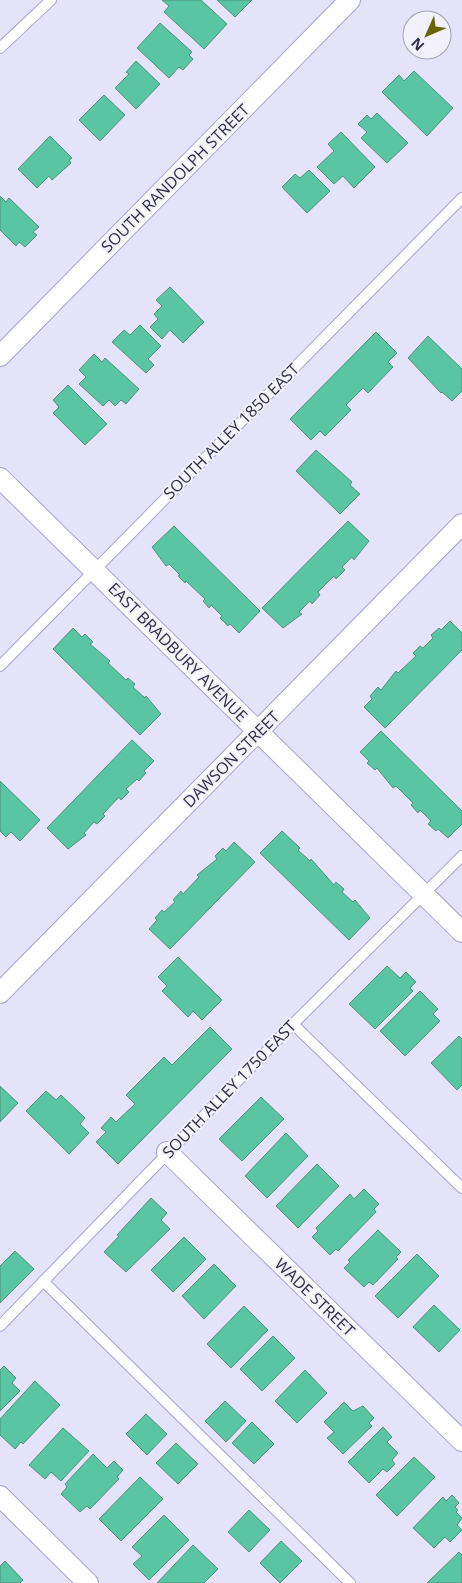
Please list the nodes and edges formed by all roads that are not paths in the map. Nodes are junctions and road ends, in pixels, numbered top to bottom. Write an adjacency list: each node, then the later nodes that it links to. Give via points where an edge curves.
1 (51, 0): 3 (lane)
2 (350, 0): 5 (street, SOUTH RANDOLPH STREET)
3 (0, 48)
4 (462, 198): 8 (lane, SOUTH ALLEY 1850 EAST)
5 (0, 356)
6 (0, 478): 8 (street, EAST BRADBURY AVENUE)
7 (462, 524): 10 (street, DAWSON STREET)
8 (94, 569): 9 (lane, SOUTH ALLEY 1850 EAST); 10 (street, EAST BRADBURY AVENUE)
9 (0, 666)
10 (258, 731): 12 (street, EAST BRADBURY AVENUE); 14 (street, DAWSON STREET)
11 (462, 856): 12 (lane, SOUTH ALLEY 1750 EAST)
12 (424, 895): 13 (street, EAST BRADBURY AVENUE); 15 (lane, SOUTH ALLEY 1750 EAST)
13 (462, 932)
14 (0, 993)
15 (293, 1024): 16 (lane, SOUTH ALLEY 1750 EAST); 17 (lane)
16 (167, 1152): 18 (lane, SOUTH ALLEY 1750 EAST); 20 (street, WADE STREET)
17 (462, 1188)
18 (44, 1281): 19 (lane, SOUTH ALLEY 1750 EAST); 23 (lane)
19 (0, 1326)
20 (462, 1442)
21 (0, 1496): 22 (street)
22 (88, 1583)
23 (350, 1583)

